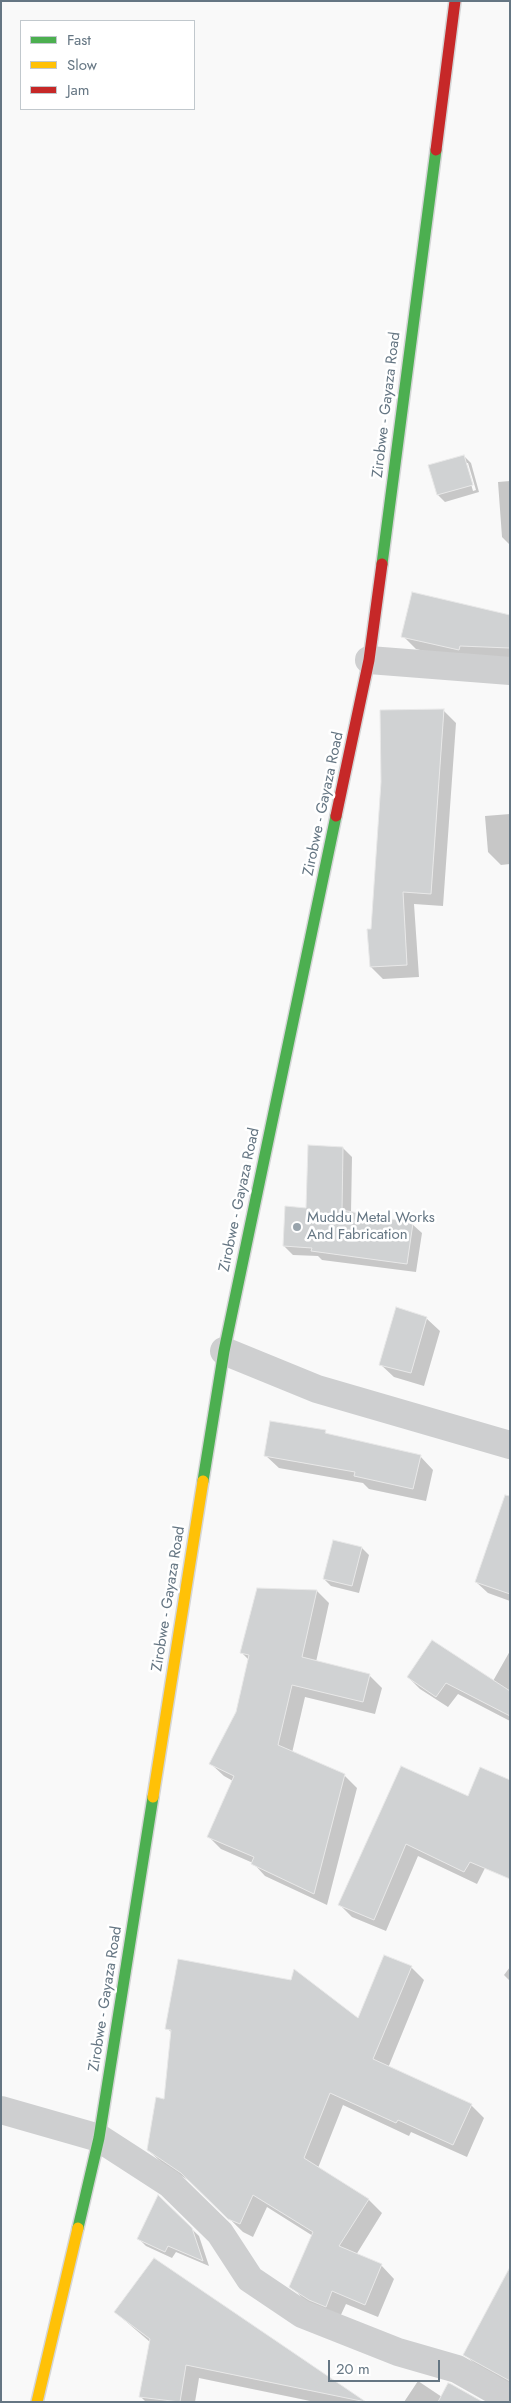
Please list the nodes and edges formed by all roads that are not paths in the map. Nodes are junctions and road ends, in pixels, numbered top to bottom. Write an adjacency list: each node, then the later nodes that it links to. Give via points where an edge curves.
1 (455, 1): 2 (street, Zirobwe - Gayaza Road)
2 (369, 660): 3 (street); 4 (street, Zirobwe - Gayaza Road)
3 (510, 671)
4 (224, 1351): 5 (street, via 317,1389); 7 (street, Zirobwe - Gayaza Road)
5 (510, 1445)
6 (1, 2110): 7 (street)
7 (99, 2138): 8 (street, via 170,2184 220,2233 250,2279 302,2314 398,2352 457,2369); 9 (street, Zirobwe - Gayaza Road)
8 (510, 2399)
9 (37, 2402)

